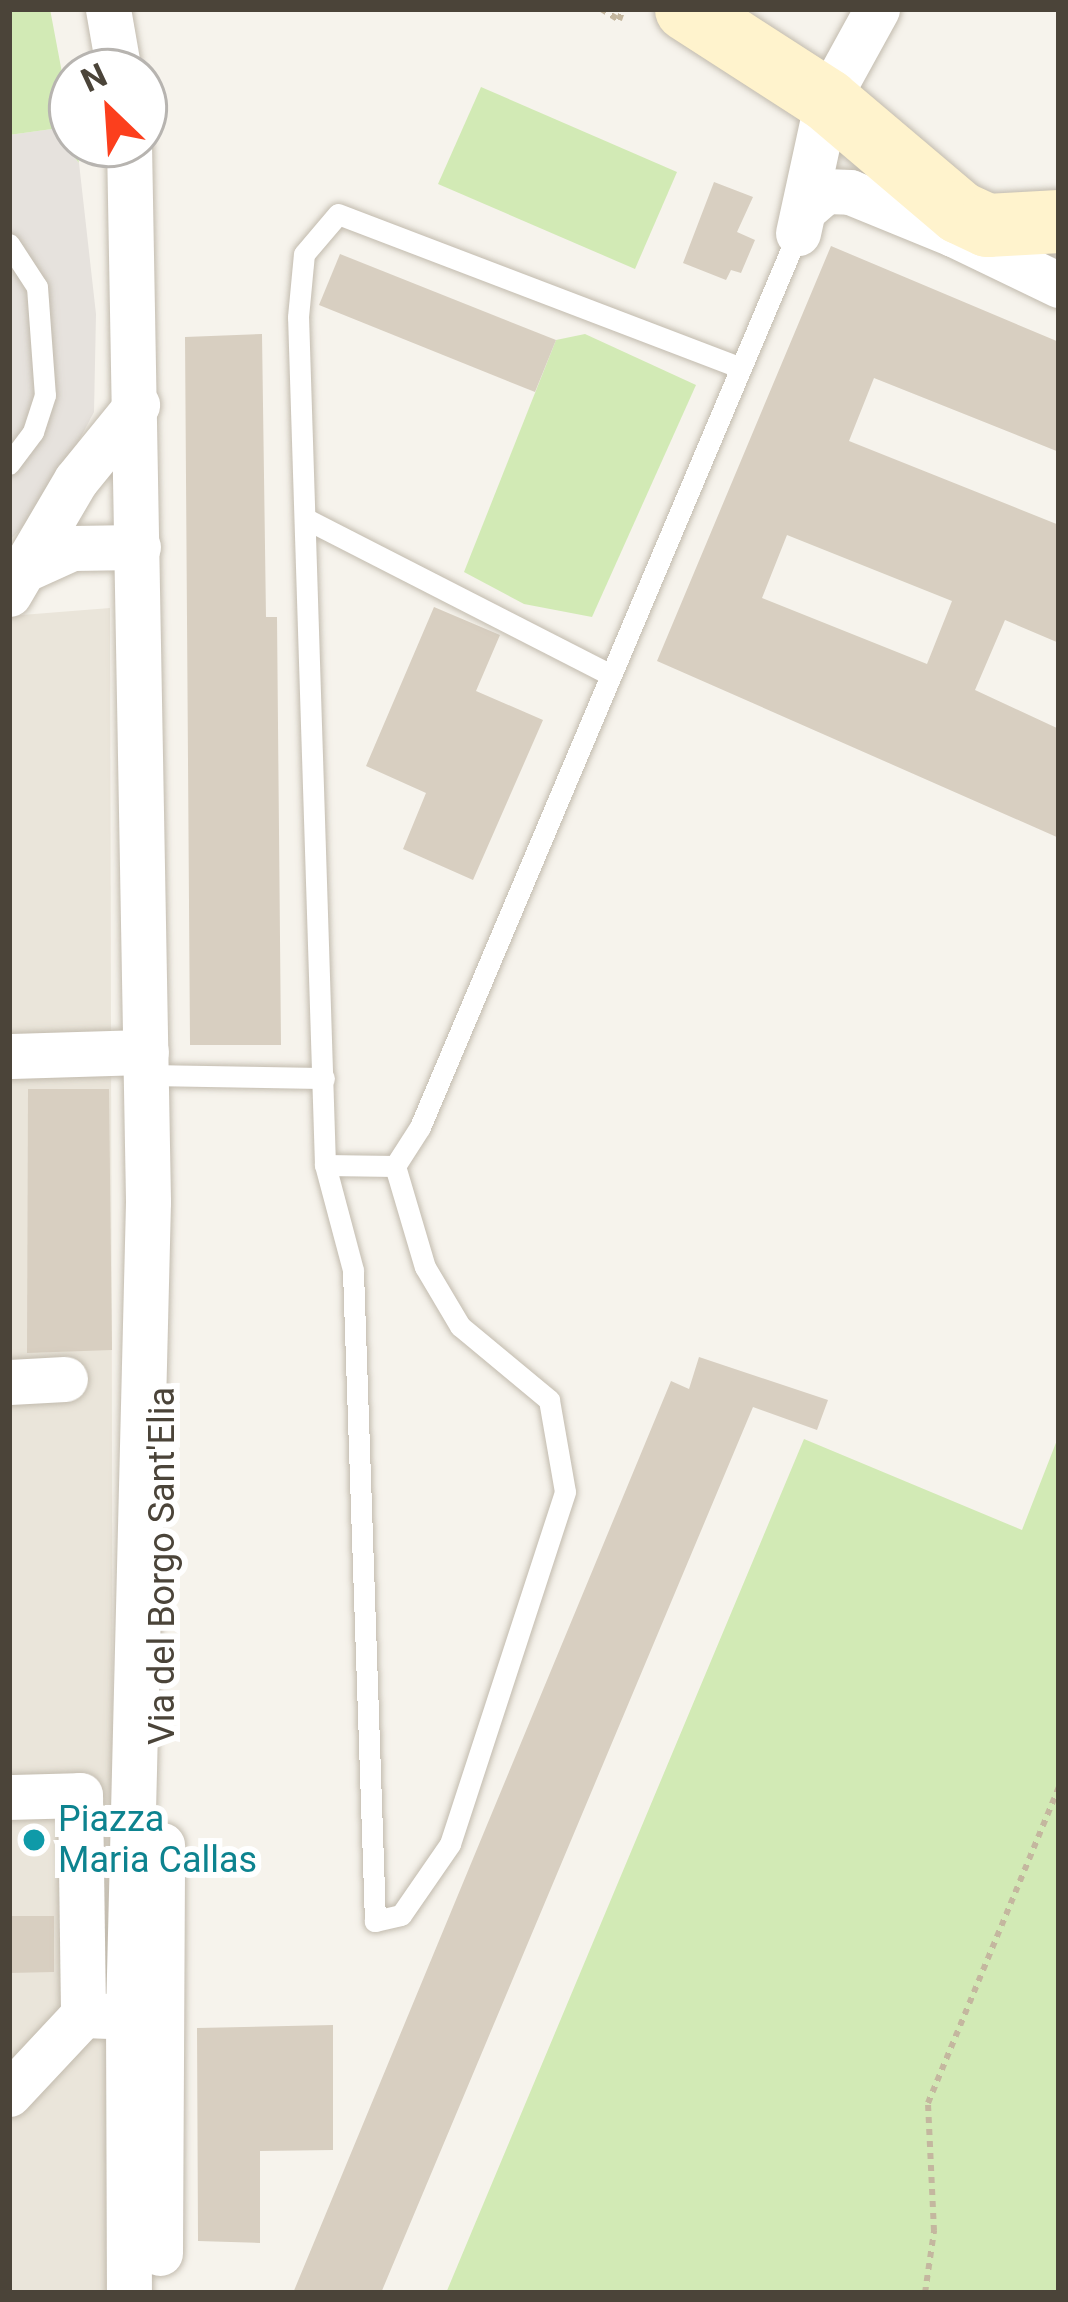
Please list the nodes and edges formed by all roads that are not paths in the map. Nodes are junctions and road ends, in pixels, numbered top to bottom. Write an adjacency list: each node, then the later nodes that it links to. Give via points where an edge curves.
1 (107, 9): 4 (street)
2 (686, 9): 5 (street)
3 (877, 9): 5 (street)
4 (114, 48)
5 (827, 100): 7 (street); 8 (street)
6 (130, 168): 13 (street, Via del Borgo Sant'Elia)
7 (940, 212): 8 (street, via 825,191); 9 (street, via 987,225); 11 (street)
8 (803, 219): 12 (lane)
9 (1059, 221)
10 (9, 244): 14 (lane, via 31,266 37,287 45,395 33,432)
11 (1059, 285)
12 (741, 368): 15 (lane, via 338,214 304,254 298,317); 18 (lane)
13 (137, 405): 16 (street, Via del Borgo Sant'Elia); 17 (street, via 76,480)
14 (9, 464)
15 (308, 520): 18 (lane); 21 (lane)
16 (138, 547): 17 (street, via 72,548); 20 (street, Via del Borgo Sant'Elia)
17 (20, 580)
18 (611, 675): 23 (lane, via 420,1126)
19 (9, 1056): 20 (street)
20 (146, 1063): 21 (lane); 24 (street, Via del Borgo Sant'Elia)
21 (324, 1078): 22 (lane)
22 (325, 1165): 23 (lane); 23 (lane, via 353,1270 375,1921 401,1915 450,1844 565,1492 549,1400 460,1326 425,1268)
23 (395, 1166)
24 (148, 1202): 28 (street, Via del Borgo Sant'Elia); 30 (street, Via del Borgo Sant'Elia, via 164,1271)
25 (65, 1378): 26 (street)
26 (9, 1382)
27 (80, 1795): 28 (street); 29 (street); 30 (street)
28 (132, 1795): 30 (street, Via del Borgo Sant'Elia)
29 (9, 1797)
30 (124, 2015): 31 (street); 32 (street, Via del Borgo Sant'Elia); 33 (street, Via del Borgo Sant'Elia)
31 (9, 2094)
32 (129, 2293)
33 (160, 2293)

